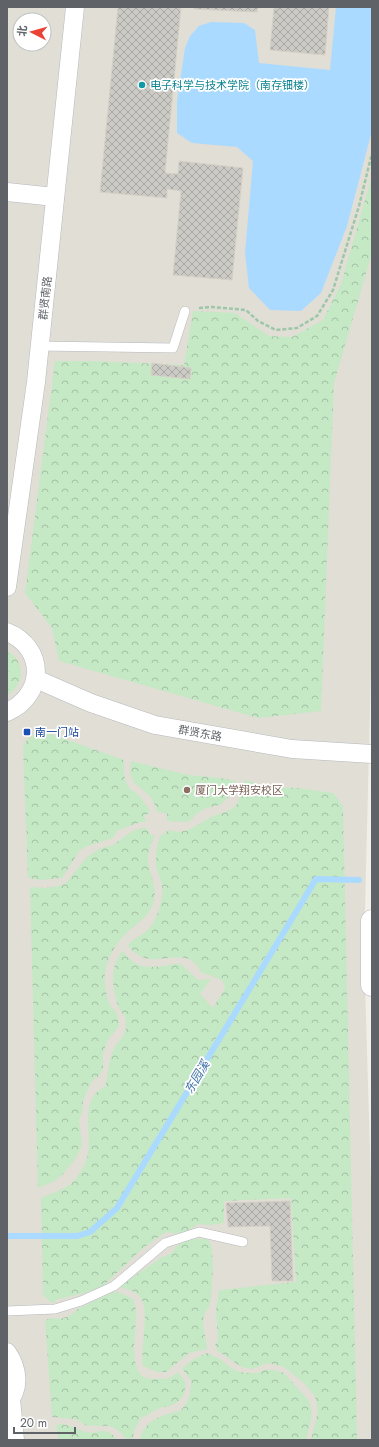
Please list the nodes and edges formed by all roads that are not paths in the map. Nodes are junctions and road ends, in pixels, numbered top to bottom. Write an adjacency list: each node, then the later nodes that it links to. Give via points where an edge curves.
1 (75, 7): 3 (street, 群贤南路)
2 (7, 192): 3 (street)
3 (55, 196): 5 (street, 群贤南路)
4 (185, 311): 5 (lane, via 173,348)
5 (39, 346): 6 (street, 群贤南路)
6 (7, 587)
7 (7, 632): 8 (street, via 27,644 34,657)
8 (36, 679): 9 (street, via 30,693 21,704); 10 (street, 群贤东路, via 91,703 155,725 292,749)
9 (7, 712)
10 (372, 754)
11 (372, 921): 12 (main road)
12 (372, 985)
13 (243, 1242): 14 (lane, via 198,1232 165,1244 114,1286 56,1309)
14 (7, 1311)
15 (7, 1352): 16 (street, via 15,1364 17,1378)
16 (9, 1401): 17 (street)
17 (14, 1440)

